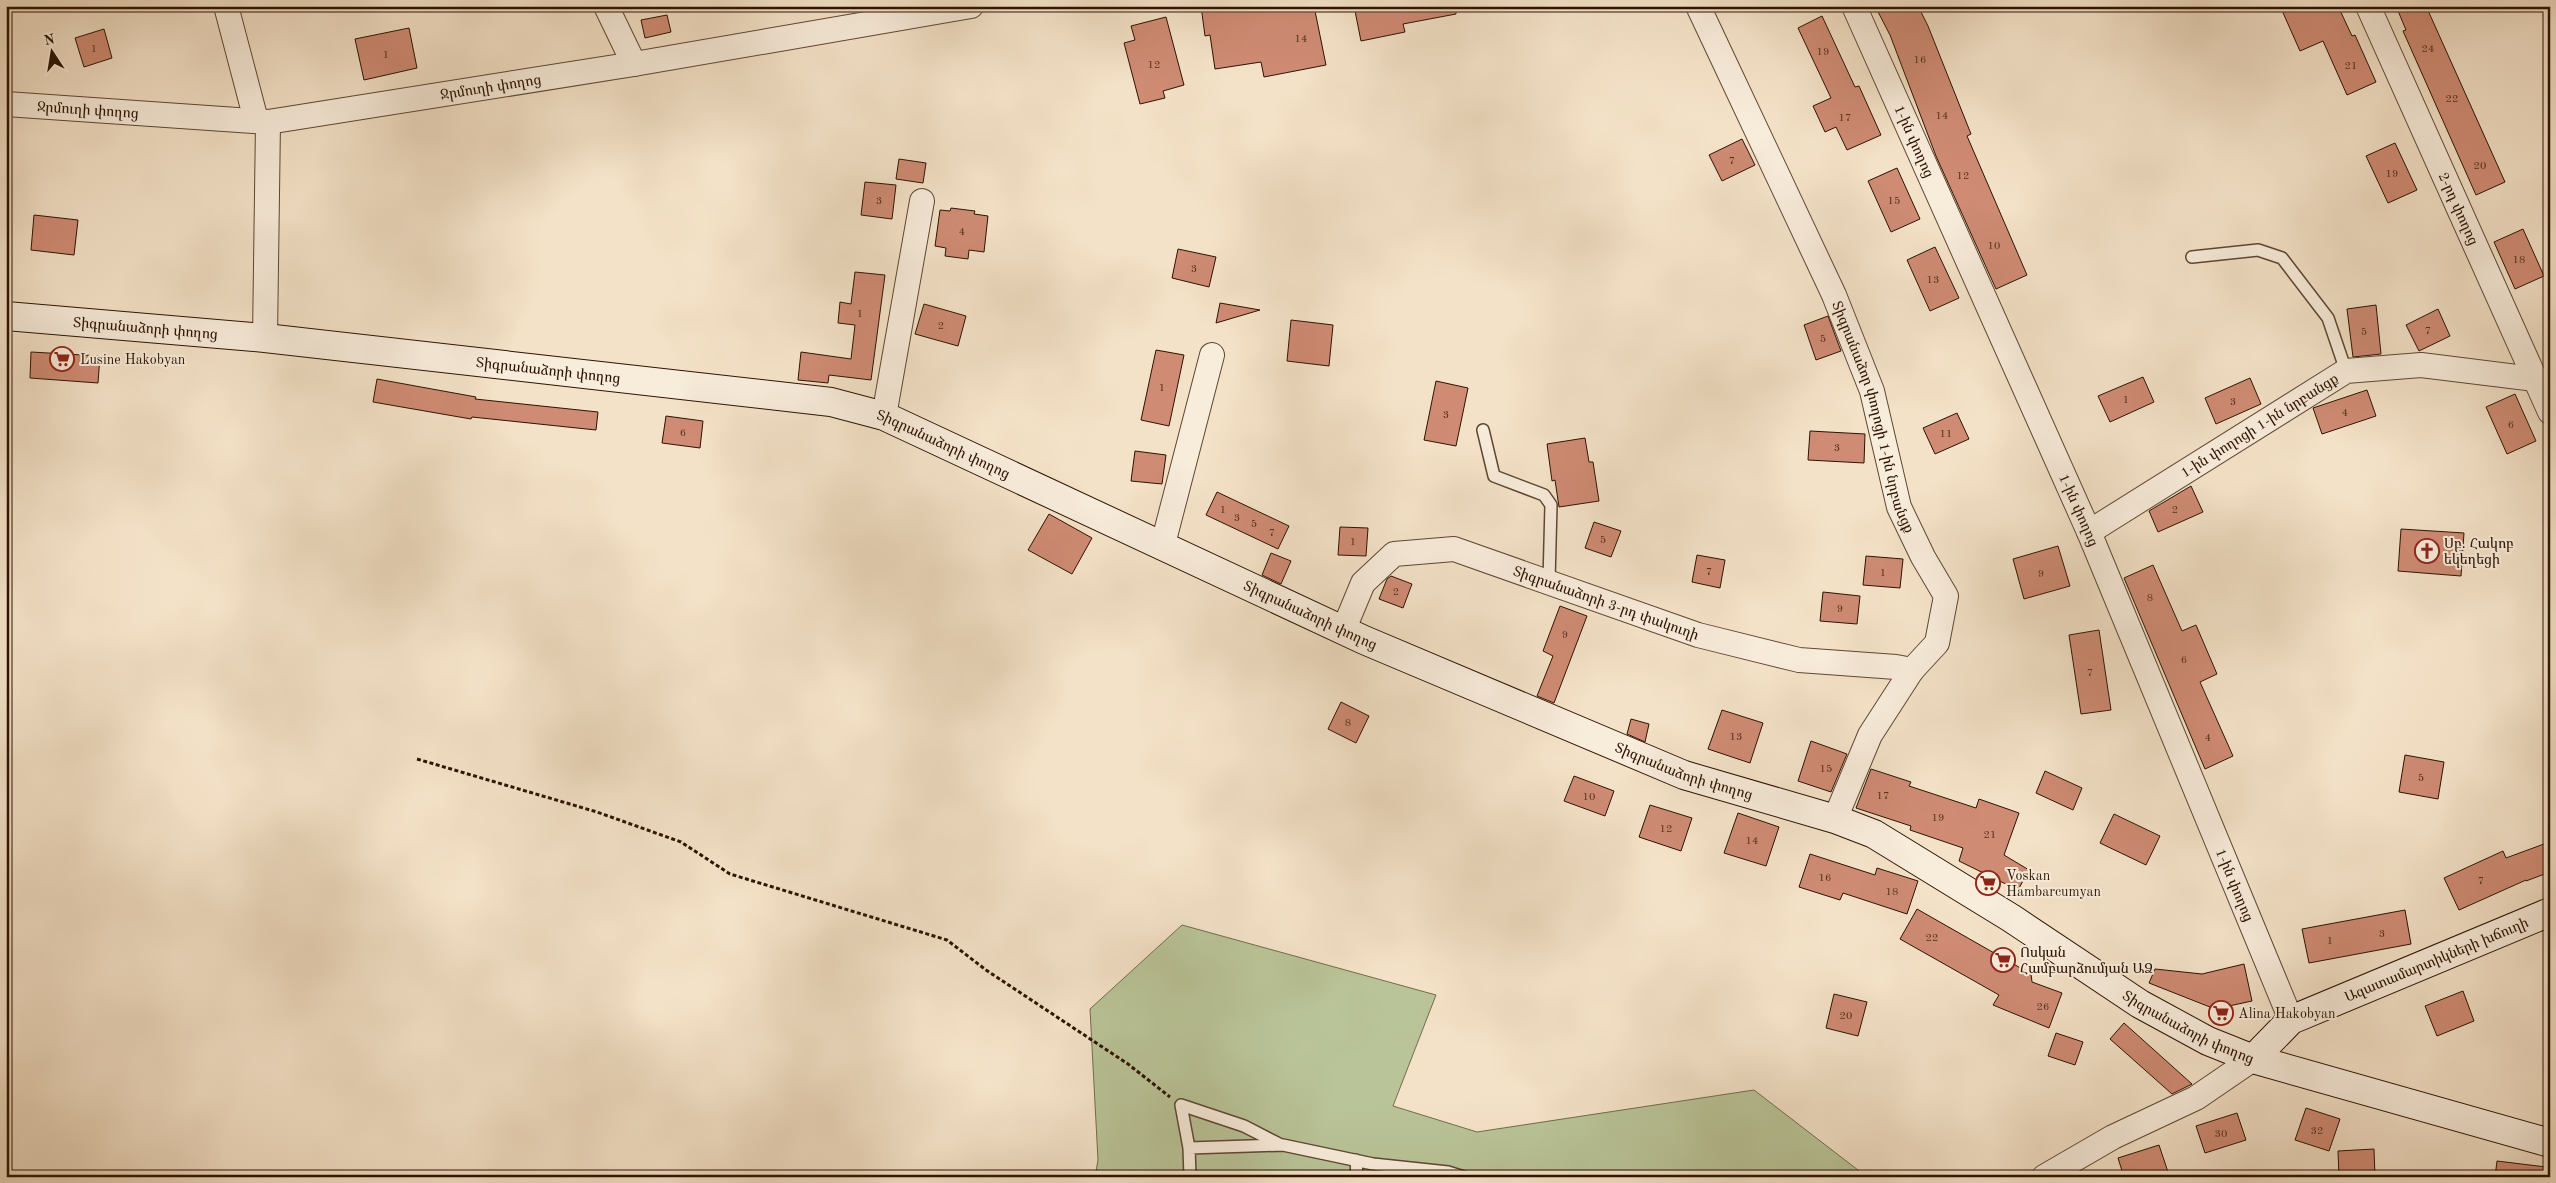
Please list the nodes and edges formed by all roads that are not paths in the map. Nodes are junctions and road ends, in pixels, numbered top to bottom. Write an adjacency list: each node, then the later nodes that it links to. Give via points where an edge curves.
1 (226, 6): 9 (street)
2 (606, 6): 7 (street)
3 (971, 6): 7 (street, Ջրմուղի փողոց)
4 (1698, 6): 24 (street, Տիգրանաձոր փողոցի 1-ին նրբանցք, via 1834,296 1872,390 1899,507 1946,596 1937,643)
5 (1854, 6): 20 (street, 1-ին փողոց)
6 (2368, 6): 16 (street, 2-րդ փողոց)
7 (634, 64): 9 (street, Ջրմուղի փողոց)
8 (6, 104): 9 (street, Ջրմուղի փողոց)
9 (262, 121): 13 (street)
10 (922, 201): 18 (street)
11 (2192, 257): 15 (lane, via 2258,250 2282,258 2328,318)
12 (6, 316): 13 (main road, Տիգրանաձորի փողոց)
13 (265, 338): 18 (main road, Տիգրանաձորի փողոց, via 830,402)
14 (1212, 355): 21 (street)
15 (2346, 371): 16 (street, 1-ին փողոցի 1-ին նրբանցք, via 2421,366); 20 (street, 1-ին փողոցի 1-ին նրբանցք)
16 (2542, 380): 17 (street, 2-րդ փողոց)
17 (2550, 412)
18 (884, 416): 21 (main road, Տիգրանաձորի փողոց)
19 (1483, 430): 22 (lane, via 1494,476 1544,495 1551,505)
20 (2089, 532): 27 (street, 1-ին փողոց)
21 (1163, 544): 23 (main road, Տիգրանաձորի փողոց)
22 (1549, 581): 23 (street, Տիգրանաձորի 3-րդ փակուղի, via 1454,549 1394,554 1363,583); 24 (street, Տիգրանաձորի 3-րդ փակուղի, via 1698,635 1798,660)
23 (1343, 631): 25 (main road, Տիգրանաձորի փողոց, via 1684,775)
24 (1912, 670): 25 (street, Տիգրանաձոր փողոցի 1-ին նրբանցք, via 1870,734)
25 (1835, 819): 28 (main road, Տիգրանաձորի փողոց, via 1874,834 2011,918 2140,1004 2208,1041)
26 (2550, 912): 27 (main road, Ազատամարտիկների խճուղի)
27 (2291, 1020): 28 (main road, Ազատամարտիկների խճուղի)
28 (2253, 1059): 29 (main road, Տիգրանաձորի փողոց); 36 (street, via 2196,1098 2113,1137)
29 (2550, 1143)
30 (1283, 1145): 31 (lane); 31 (lane, via 1244,1126 1181,1105); 32 (lane)
31 (1189, 1148): 33 (lane)
32 (1356, 1160): 34 (lane); 35 (lane)
33 (1190, 1177)
34 (1357, 1177)
35 (1464, 1177)
36 (2044, 1177)

